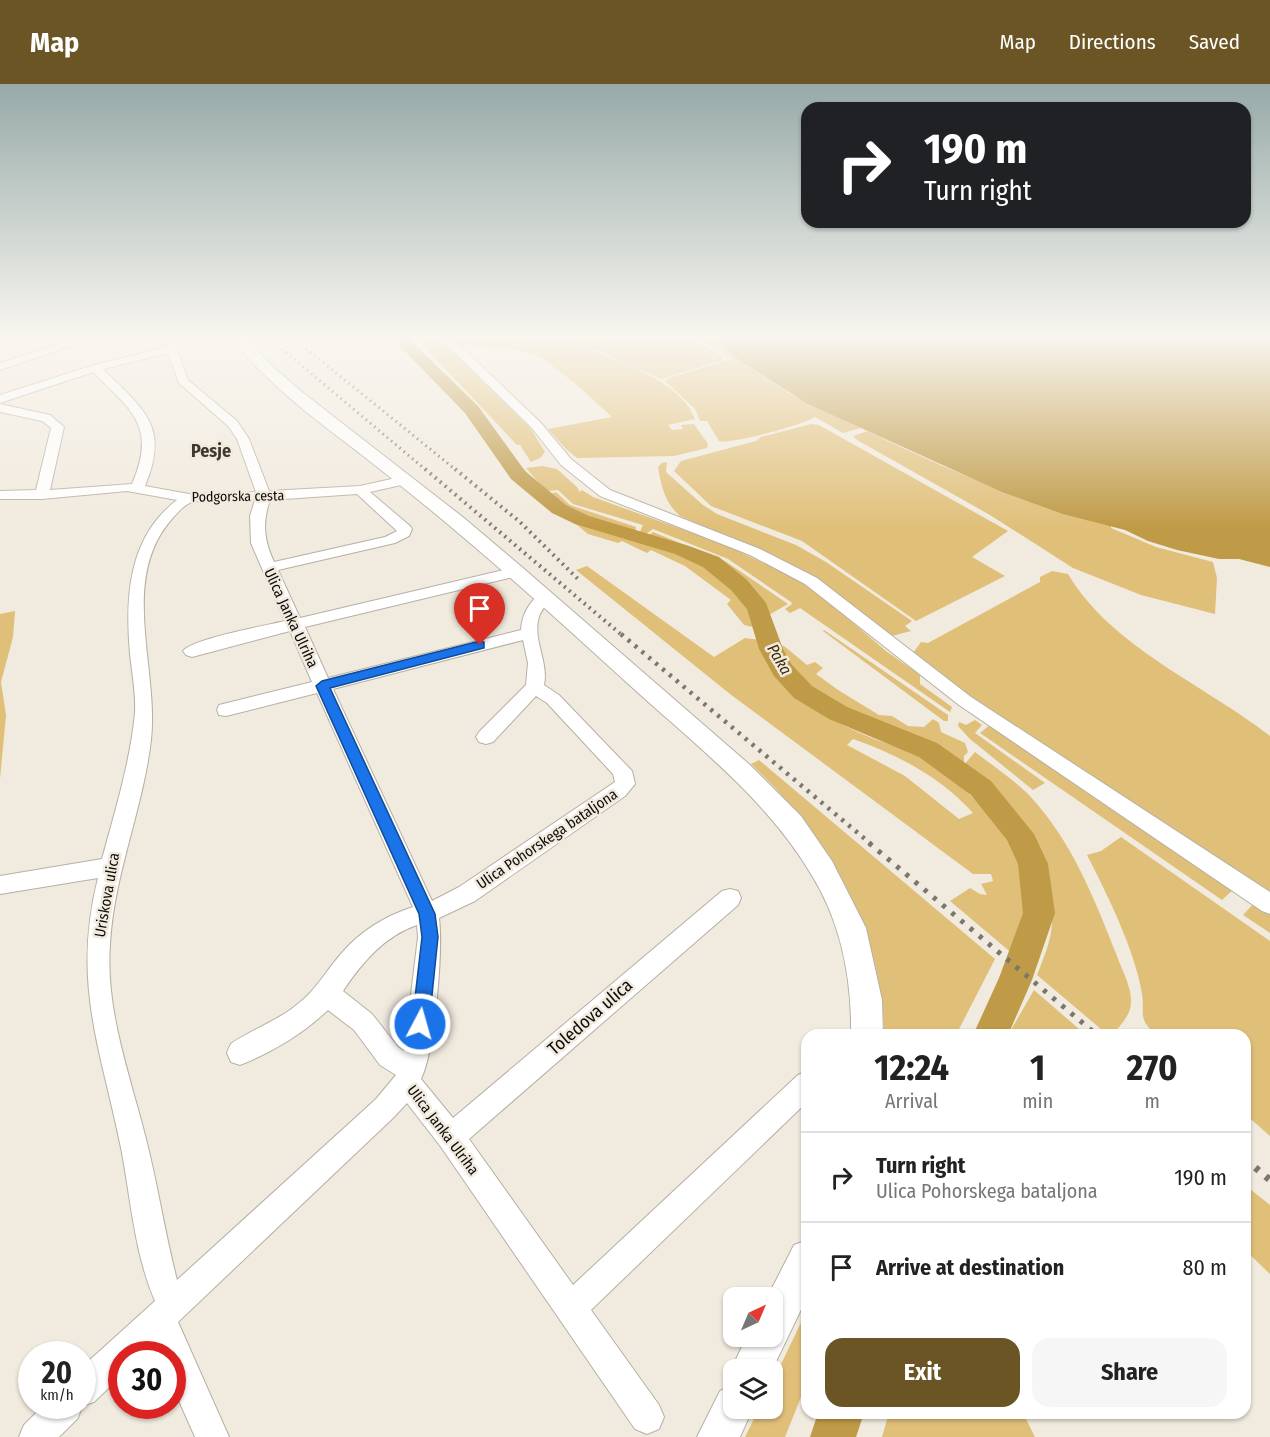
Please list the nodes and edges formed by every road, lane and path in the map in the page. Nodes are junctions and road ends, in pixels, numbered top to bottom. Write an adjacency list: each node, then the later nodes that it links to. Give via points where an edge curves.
1 (127, 401): 7 (street, via 149,431 150,457)
2 (206, 401): 11 (street, via 237,429)
3 (307, 401): 6 (main road)
4 (511, 401): 26 (street, via 566,462 605,493 755,552 811,581 964,701)
5 (0, 408): 10 (street, via 46,418 58,427)
6 (405, 480): 8 (street, Podgorska cesta); 14 (main road)
7 (137, 488): 10 (street, Podgorska cesta); 12 (street, Podgorska cesta)
8 (360, 490): 11 (street, Podgorska cesta); 13 (street, via 405,529 404,533 390,540)
9 (0, 495): 10 (street, Podgorska cesta)
10 (42, 495)
11 (264, 496): 12 (street, Podgorska cesta); 13 (street, Ulica Janka Ulriha, via 256,529)
12 (189, 498): 23 (street, Uriskova ulica, via 173,507 159,525 138,575 136,623 145,708 140,752)
13 (268, 568): 16 (street, Ulica Janka Ulriha)
14 (516, 572): 15 (main road); 16 (street)
15 (545, 597): 17 (street, via 532,613); 29 (main road, via 741,771 792,823 823,868 852,928 867,1000)
16 (294, 625): 18 (street); 19 (street, Ulica Janka Ulriha)
17 (527, 634): 19 (street); 20 (street, via 539,670)
18 (192, 651)
19 (322, 686): 21 (street); 27 (street, Ulica Janka Ulriha)
20 (535, 687): 22 (street); 27 (street, Ulica Pohorskega bataljona, via 554,699 622,771 625,784 466,894)
21 (226, 710)
22 (486, 737)
23 (111, 867): 24 (street); 37 (street, Uriskova ulica, via 98,947 99,1002 133,1141 156,1260 168,1294)
24 (0, 885)
25 (730, 898): 33 (street, Toledova ulica)
26 (1270, 904)
27 (427, 914): 28 (street, via 403,920 370,941); 31 (street, Ulica Janka Ulriha, via 430,937 418,1046)
28 (327, 994): 30 (street, via 285,1029); 31 (street, via 363,1022)
29 (867, 1029)
30 (240, 1053)
31 (409, 1077): 33 (street, Ulica Janka Ulriha, via 411,1088); 37 (street, via 385,1108)
32 (801, 1090): 36 (street)
33 (451, 1137): 36 (street, Ulica Janka Ulriha)
34 (801, 1270): 35 (main road)
35 (783, 1305)
36 (571, 1308): 39 (street, Ulica Janka Ulriha)
37 (168, 1312): 38 (street); 43 (street, Uriskova ulica)
38 (96, 1377)
39 (648, 1417)
40 (53, 1419): 42 (street)
41 (727, 1419): 44 (main road)
42 (36, 1437)
43 (212, 1437)
44 (718, 1437)

